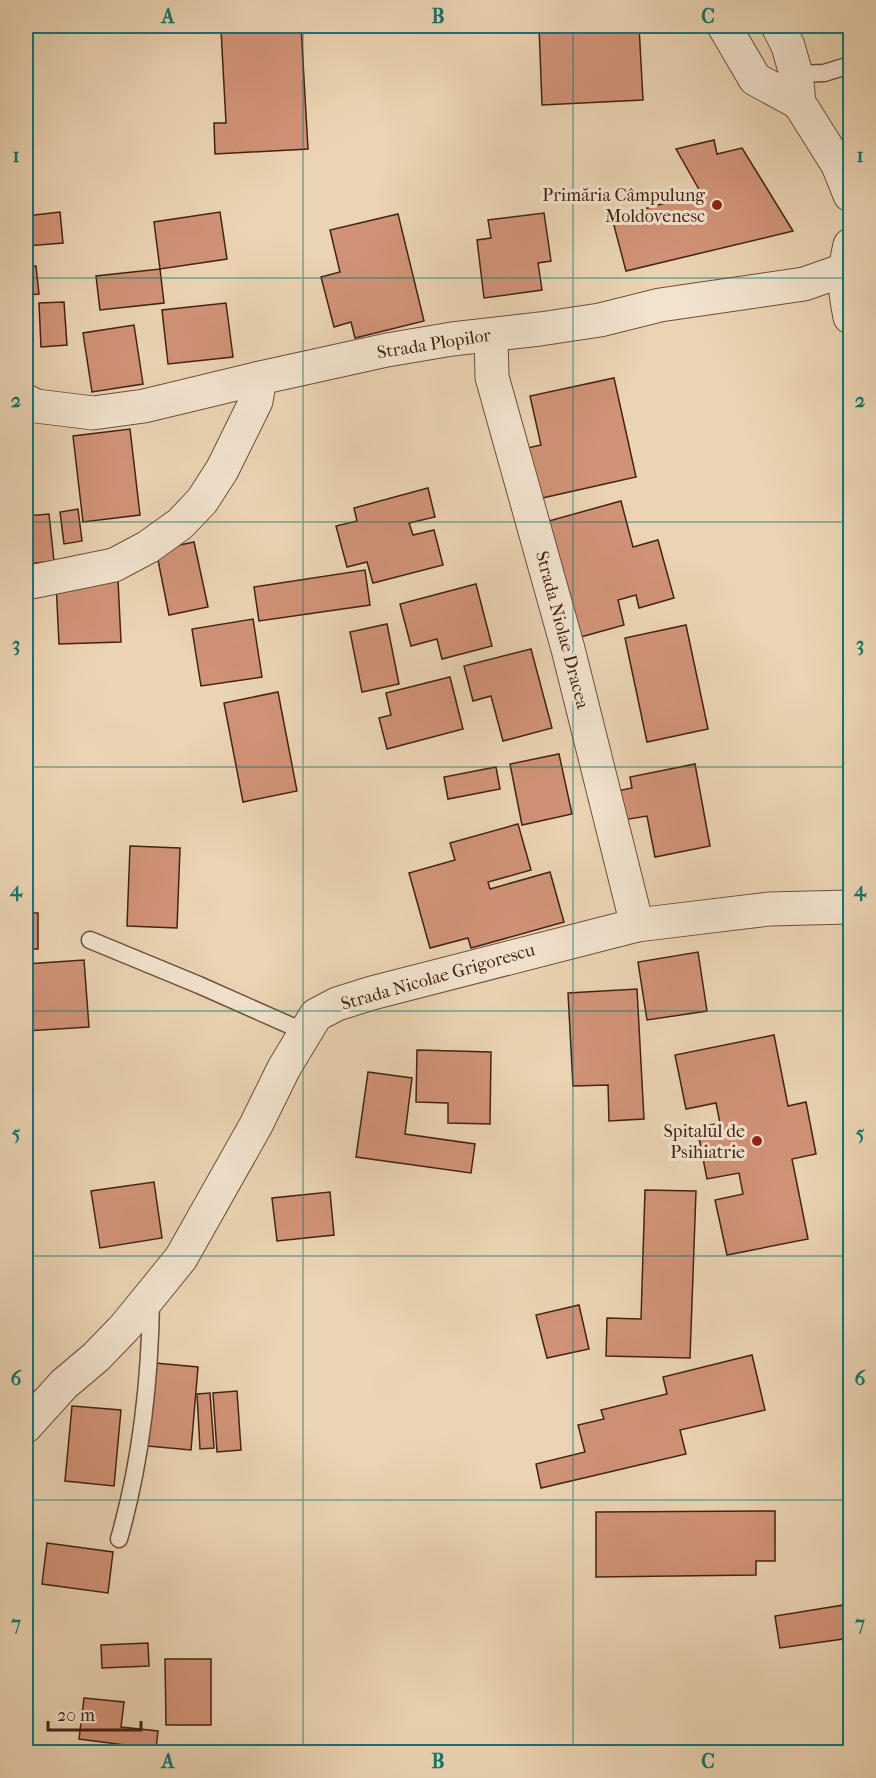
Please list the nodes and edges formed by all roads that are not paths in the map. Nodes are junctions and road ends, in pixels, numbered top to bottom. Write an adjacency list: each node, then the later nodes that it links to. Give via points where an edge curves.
1 (724, 26): 4 (street, via 755,79)
2 (778, 26): 4 (street, via 788,46)
3 (850, 65): 4 (lane, via 825,73)
4 (798, 89): 5 (street)
5 (850, 195)
6 (847, 257): 7 (street, via 844,291); 8 (street, Strada Plopilor, via 804,284)
7 (850, 317)
8 (491, 335): 9 (street, Strada Plopilor, via 398,348); 13 (street, Strada Niolae Dracea, via 492,377 568,649)
9 (260, 378): 10 (street, Strada Plopilor, via 144,406 93,413 58,410); 11 (street, via 256,401 222,470 202,501 180,524 114,566)
10 (26, 401)
11 (26, 583)
12 (850, 907): 13 (street, Strada Nicolae Grigorescu, via 769,909)
13 (637, 925): 15 (street, Strada Nicolae Grigorescu, via 337,1004 316,1015)
14 (90, 940): 15 (lane)
15 (305, 1032): 16 (street, Strada Nicolae Grigorescu, via 181,1258)
16 (151, 1297): 17 (street, Strada Nicolae Grigorescu); 18 (lane, via 140,1440 132,1496)
17 (26, 1426)
18 (119, 1539)

